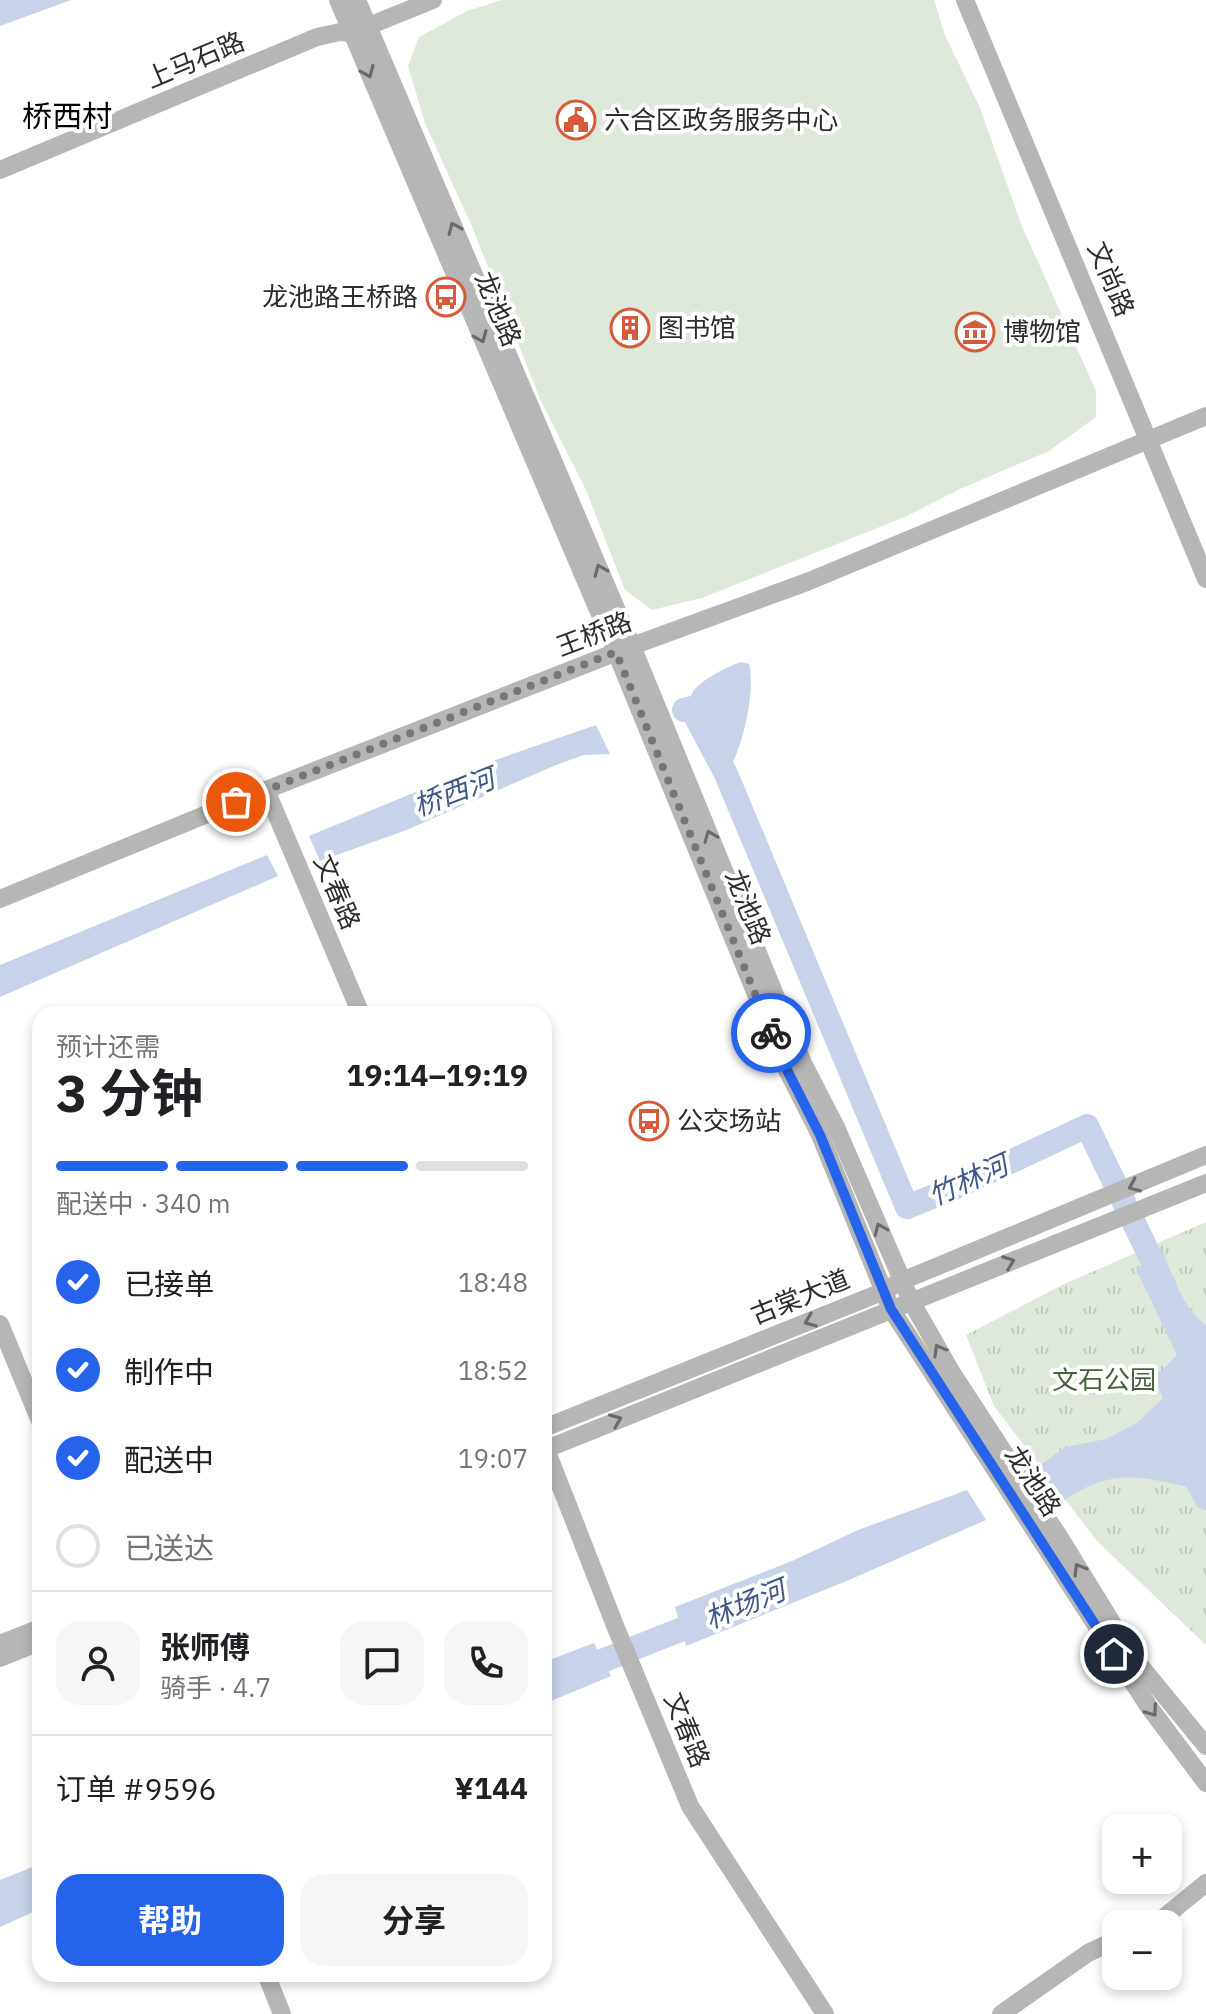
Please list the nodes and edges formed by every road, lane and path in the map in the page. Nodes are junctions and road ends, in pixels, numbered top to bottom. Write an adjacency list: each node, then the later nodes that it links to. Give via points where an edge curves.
1 (338, 0): 5 (main road, 龙池路)
2 (357, 0): 5 (main road, 龙池路)
3 (433, 0): 5 (main road, 上马石路)
4 (965, 0): 8 (main road, 文尚路)
5 (360, 30): 6 (main road, 上马石路, via 317,37); 10 (main road, 龙池路)
6 (0, 170)
7 (1206, 416): 8 (main road, 王桥路)
8 (1150, 440): 9 (main road, 文尚路); 10 (main road, 王桥路, via 807,582)
9 (1206, 579)
10 (624, 649): 11 (main road, 王桥路); 16 (main road, 龙池路, one-way to 10); 17 (main road, 龙池路, via 781,1056 820,1135)
11 (266, 790): 12 (main road, 王桥路); 13 (main road, 文春路)
12 (0, 899)
13 (358, 1006)
14 (1206, 1155): 16 (main road, 古棠大道, one-way to 16)
15 (1206, 1183): 18 (main road, 古棠大道, one-way to 15)
16 (902, 1281): 17 (main road, 古棠大道); 18 (main road, 龙池路)
17 (887, 1300): 18 (main road, 古棠大道); 21 (main road, 古棠大道, one-way to 21); 22 (main road, 古棠大道, one-way to 17); 29 (main road, 龙池路, one-way to 29, via 1149,1707)
18 (911, 1301): 28 (main road, 龙池路, one-way to 18, via 1133,1657)
19 (0, 1324): 20 (main road)
20 (32, 1402)
21 (552, 1425)
22 (552, 1444)
23 (552, 1465): 35 (main road, 文春路, via 690,1806)
24 (32, 1631): 25 (main road)
25 (0, 1644)
26 (32, 1645): 27 (main road)
27 (0, 1658)
28 (1206, 1746)
29 (1206, 1783)
30 (1206, 1883): 31 (main road)
31 (1173, 1910)
32 (1102, 1946): 36 (main road)
33 (269, 1982): 34 (main road)
34 (282, 2014)
35 (825, 2014)
36 (1001, 2014)

